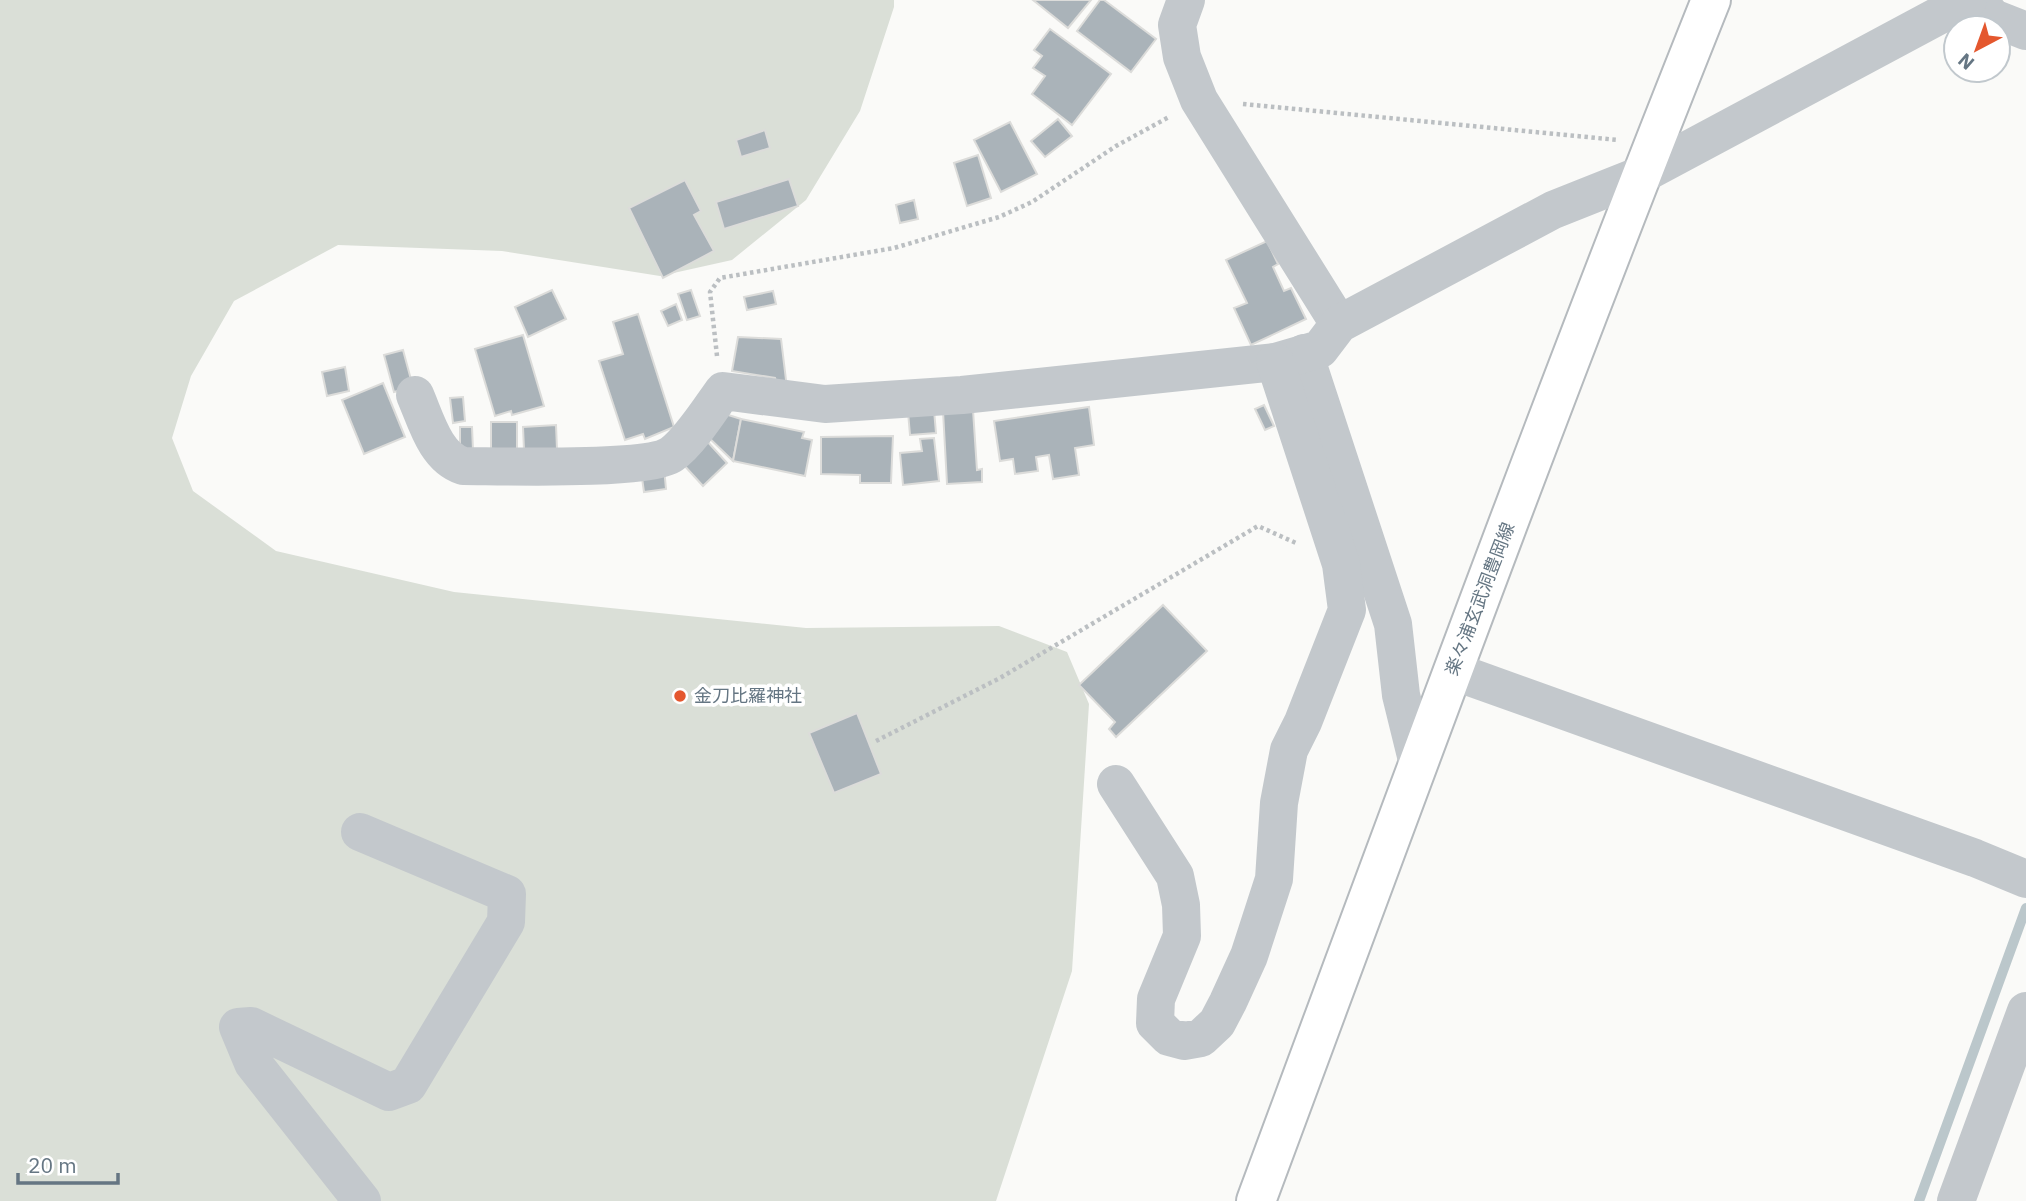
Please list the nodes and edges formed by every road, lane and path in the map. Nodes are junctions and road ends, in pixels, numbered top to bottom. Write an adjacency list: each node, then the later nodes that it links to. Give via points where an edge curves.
1 (1186, 0): 6 (street, via 1177,25 1182,57)
2 (1711, 0): 7 (main road, 楽々浦玄武洞豊岡線)
3 (1968, 0): 7 (street)
4 (1977, 0): 5 (street, via 1993,18)
5 (2026, 31)
6 (1199, 100): 7 (path); 8 (street); 10 (path, via 1116,146 1032,202 999,217 894,248 720,278 710,292)
7 (1647, 159): 8 (street); 13 (main road, 楽々浦玄武洞豊岡線)
8 (1339, 324): 9 (street, via 1320,349)
9 (1289, 358): 10 (street, via 962,396 825,404); 12 (street); 15 (street, via 1393,624 1401,695)
10 (723, 391): 11 (street, via 671,455 597,466 463,466 450,462)
11 (415, 395)
12 (1341, 565): 14 (path, via 1258,526 1000,678); 16 (street, via 1347,610 1289,750 1279,803 1274,879 1266,908 1228,1002 1217,1023 1201,1038 1184,1041 1169,1037 1155,1023 1156,999 1182,936 1181,905 1175,877)
13 (1453, 671): 15 (main road, 楽々浦玄武洞豊岡線); 18 (street)
14 (876, 741)
15 (1418, 764): 21 (main road, 楽々浦玄武洞豊岡線)
16 (1116, 784)
17 (360, 832): 20 (street, via 507,894 506,922 408,1085 389,1092 251,1026 238,1027 253,1063)
18 (2026, 879)
19 (2026, 1011): 22 (street)
20 (362, 1201)
21 (1256, 1201)
22 (1956, 1201)

